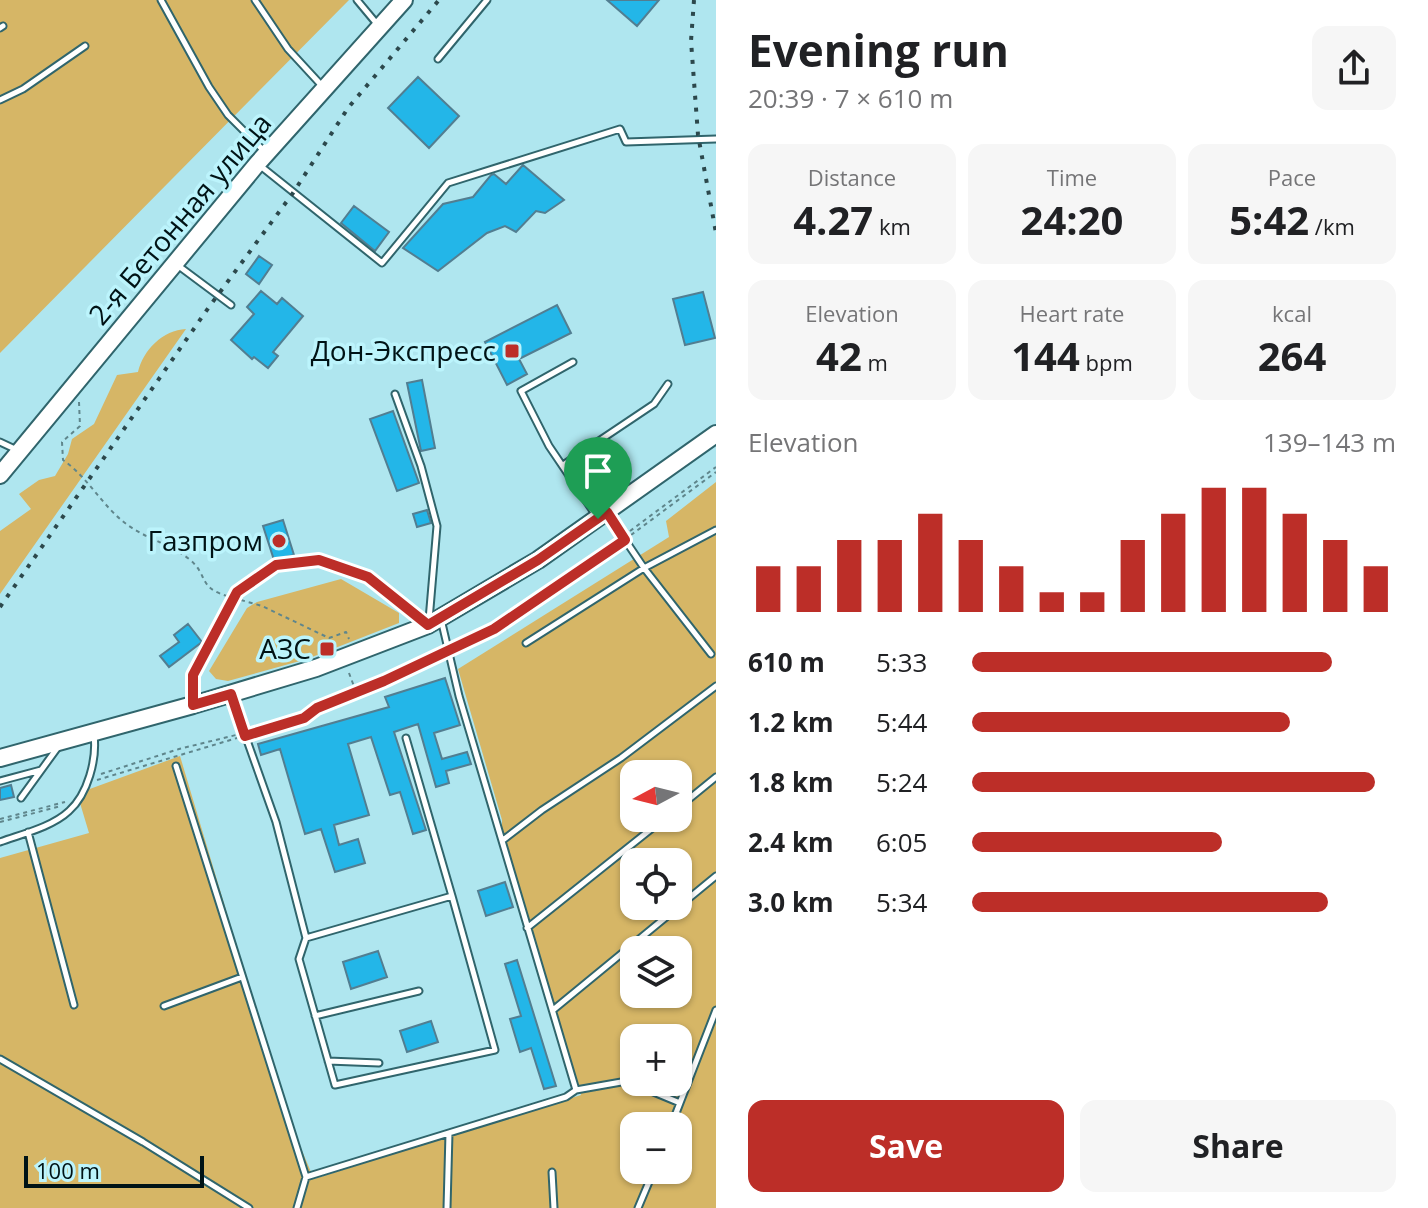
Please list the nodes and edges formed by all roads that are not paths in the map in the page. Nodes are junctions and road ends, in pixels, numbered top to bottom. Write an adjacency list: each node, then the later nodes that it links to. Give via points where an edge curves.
1 (161, 0): 12 (lane, via 209,87)
2 (255, 0): 9 (lane, via 288,49)
3 (357, 0): 6 (lane)
4 (404, 0): 6 (main road, 2-я Бетонная улица)
5 (487, 0): 8 (lane)
6 (379, 27): 9 (main road, 2-я Бетонная улица)
7 (85, 46): 10 (lane)
8 (438, 59)
9 (324, 88): 12 (main road, 2-я Бетонная улица)
10 (0, 100)
11 (716, 139): 12 (lane, via 626,142 620,129 448,183 382,263)
12 (262, 158): 13 (main road, 2-я Бетонная улица)
13 (175, 264): 14 (lane); 20 (main road, 2-я Бетонная улица)
14 (231, 305)
15 (573, 362): 21 (lane, via 521,391)
16 (668, 384): 21 (lane, via 654,404)
17 (395, 394): 26 (lane, via 437,526)
18 (716, 434): 23 (main road)
19 (0, 442): 20 (lane)
20 (21, 452): 22 (main road, 2-я Бетонная улица)
21 (563, 465): 23 (lane)
22 (0, 475)
23 (602, 516): 25 (lane); 26 (main road)
24 (716, 530): 25 (lane)
25 (644, 568): 27 (lane); 28 (lane)
26 (434, 622): 30 (main road); 31 (lane, via 368,577 319,560 276,565 237,592 193,675); 44 (lane, via 448,651)
27 (526, 643)
28 (711, 654)
29 (716, 686): 44 (lane)
30 (231, 694): 31 (main road); 49 (lane, via 276,822)
31 (193, 705): 32 (main road)
32 (94, 732): 34 (main road); 42 (lane, via 90,778 70,811)
33 (406, 738): 47 (lane)
34 (62, 740): 35 (main road); 37 (lane)
35 (0, 758)
36 (176, 766): 50 (lane)
37 (44, 769): 39 (lane); 41 (lane)
38 (716, 777): 40 (lane)
39 (0, 781)
40 (692, 797)
41 (21, 798)
42 (28, 832): 45 (lane); 52 (lane)
43 (647, 832): 48 (lane)
44 (503, 840): 48 (lane)
45 (0, 842)
46 (716, 876): 54 (lane)
47 (452, 896): 49 (lane); 58 (lane, via 495,1050 335,1085)
48 (527, 928): 54 (lane)
49 (306, 938): 56 (lane, via 299,959)
50 (242, 977): 53 (lane); 65 (lane)
51 (419, 991): 56 (lane)
52 (74, 1005)
53 (164, 1006)
54 (552, 1010): 60 (lane)
55 (716, 1010): 61 (lane)
56 (315, 1016): 58 (lane)
57 (0, 1059): 67 (lane)
58 (328, 1061): 59 (lane)
59 (379, 1063)
60 (576, 1090): 61 (lane, via 627,1081); 63 (lane)
61 (680, 1103): 62 (lane)
62 (676, 1112)
63 (449, 1133): 65 (lane); 69 (lane)
64 (552, 1172): 70 (lane)
65 (306, 1177): 68 (lane)
66 (648, 1184): 71 (lane)
67 (249, 1208)
68 (297, 1208)
69 (447, 1208)
70 (554, 1208)
71 (638, 1208)

